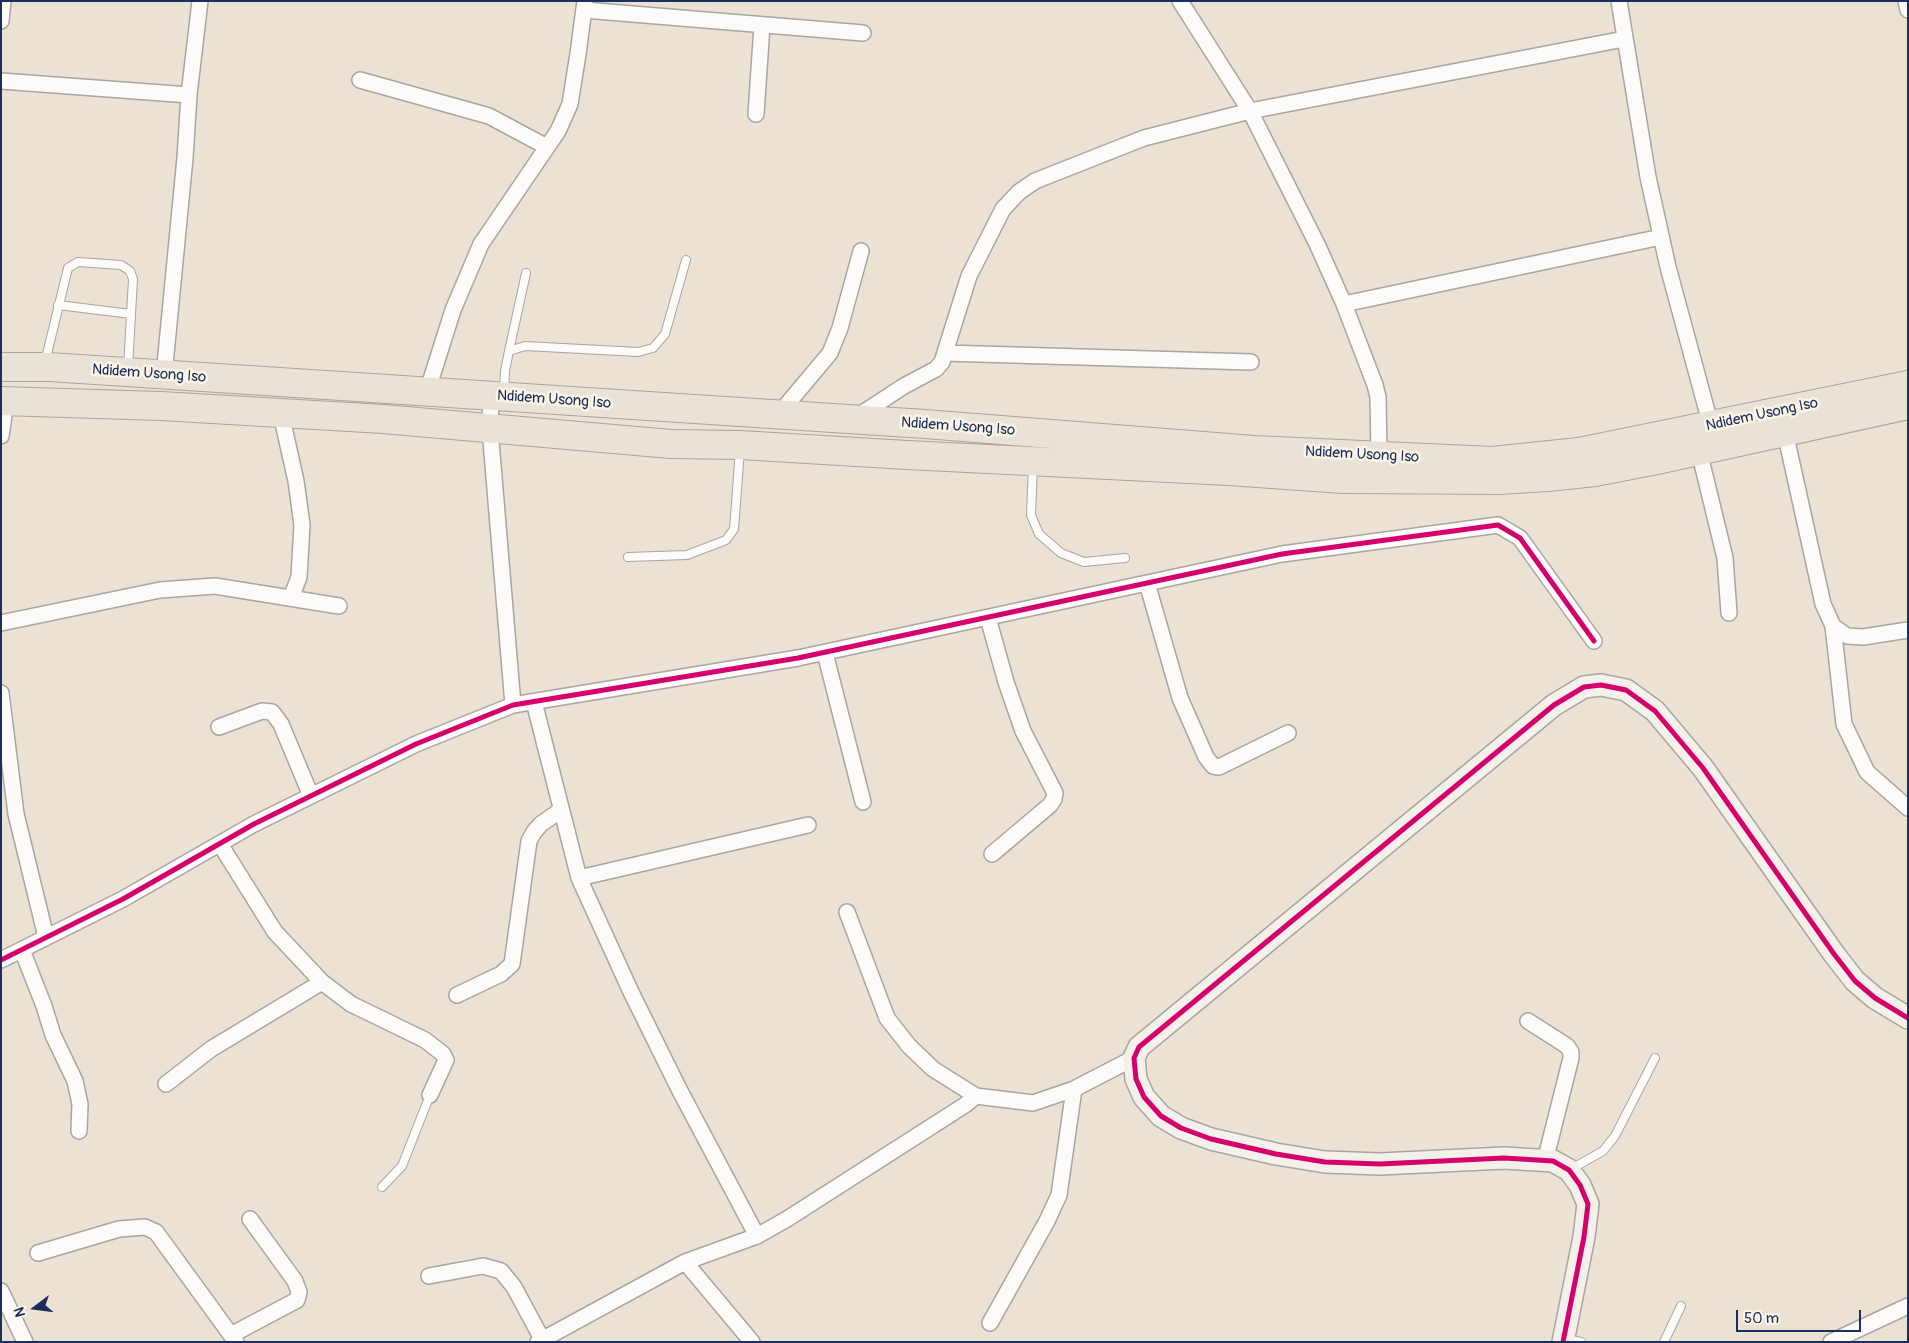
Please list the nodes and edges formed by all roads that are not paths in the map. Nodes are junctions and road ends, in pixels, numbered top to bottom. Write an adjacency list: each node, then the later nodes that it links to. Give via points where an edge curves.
1 (2, 1): 8 (street)
2 (200, 1): 14 (street)
3 (1180, 1): 15 (street)
4 (1619, 1): 11 (street)
5 (1906, 1): 7 (street)
6 (584, 6): 9 (street); 17 (street, via 570,104)
7 (1908, 10)
8 (1, 21)
9 (762, 25): 10 (street); 16 (street)
10 (863, 33)
11 (1624, 39): 15 (street); 18 (street)
12 (360, 80): 17 (street, via 488,116)
13 (1, 81): 14 (street)
14 (189, 95): 31 (street)
15 (1250, 111): 22 (street); 26 (street, via 1144,138 1035,181 1019,192 1003,209 969,276)
16 (756, 114)
17 (547, 147): 33 (street, via 481,244 453,310)
18 (1661, 237): 22 (street); 40 (street)
19 (861, 251): 38 (street, via 830,353)
20 (686, 260): 25 (lane, via 665,334 652,348 638,352 525,346)
21 (526, 273): 25 (lane)
22 (1344, 304): 46 (street, via 1378,397)
23 (58, 305): 24 (lane); 24 (lane, via 64,277 72,264 121,265 130,271 133,279); 29 (lane)
24 (131, 314): 30 (lane)
25 (509, 351): 34 (lane)
26 (945, 354): 27 (street); 39 (street, via 936,369)
27 (1251, 362)
28 (1, 367): 29 (highway, Ndidem Usong Iso)
29 (44, 368): 30 (highway, Ndidem Usong Iso)
30 (128, 373): 31 (highway, Ndidem Usong Iso)
31 (164, 375): 33 (highway, Ndidem Usong Iso)
32 (1908, 385): 40 (highway, Ndidem Usong Iso)
33 (427, 392): 34 (highway, Ndidem Usong Iso)
34 (498, 397): 38 (highway, Ndidem Usong Iso); 41 (street)
35 (4, 402): 37 (highway, Ndidem Usong Iso, via 162,406); 43 (street)
36 (1908, 405): 42 (highway, Ndidem Usong Iso)
37 (281, 414): 41 (highway, Ndidem Usong Iso); 51 (street, via 302,525 299,577)
38 (778, 415): 39 (highway, Ndidem Usong Iso)
39 (852, 420): 46 (highway, Ndidem Usong Iso, via 1254,450)
40 (1711, 426): 46 (highway, Ndidem Usong Iso, via 1579,452 1527,458 1492,461)
41 (490, 429): 44 (highway, Ndidem Usong Iso, via 671,444); 62 (street)
42 (1785, 432): 45 (highway, Ndidem Usong Iso); 56 (street, via 1823,604)
43 (1, 436)
44 (740, 445): 47 (highway, Ndidem Usong Iso); 48 (lane, via 734,529 726,540 687,555)
45 (1699, 451): 47 (highway, Ndidem Usong Iso, via 1595,472 1499,480 1343,479); 53 (street, via 1726,558)
46 (1379, 455)
47 (1034, 462): 49 (lane, via 1031,515 1039,534 1061,553 1084,562)
48 (628, 557)
49 (1126, 558)
50 (1147, 583): 54 (street); 58 (street, via 1282,554 1498,525 1520,538); 64 (street, via 1180,698 1213,766 1219,767)
51 (291, 598): 52 (street); 55 (street, via 215,586 160,590)
52 (339, 606)
53 (1729, 614)
54 (988, 618): 59 (street); 71 (street, via 1023,731 1055,793 1050,805)
55 (1, 623)
56 (1832, 626): 57 (street, via 1848,636 1863,637); 67 (street, via 1844,724 1867,772)
57 (1908, 630)
58 (1594, 641)
59 (825, 653): 61 (street); 66 (street)
60 (1, 693): 74 (street, via 16,814)
61 (534, 702): 62 (street); 68 (street)
62 (513, 706): 65 (street, via 416,744)
63 (219, 727): 65 (street, via 262,711 272,712 281,724)
64 (1288, 733)
65 (310, 796): 70 (street)
66 (863, 802)
67 (1908, 808)
68 (562, 810): 72 (street); 78 (street, via 541,824 529,841 512,964 501,974)
69 (808, 825): 72 (street)
70 (220, 844): 74 (street, via 123,899); 77 (street, via 275,932)
71 (992, 854)
72 (579, 878): 92 (street, via 679,1089)
73 (847, 912): 86 (street, via 887,1018 932,1069)
74 (46, 937): 75 (street)
75 (22, 950): 76 (street); 87 (street, via 53,1035 75,1081 80,1104)
76 (1, 960)
77 (322, 982): 83 (street, via 211,1049); 85 (street, via 351,1004 425,1040 443,1054 446,1060)
78 (457, 995)
79 (1908, 1018): 81 (street, via 1855,981 1703,768 1655,711 1626,690 1601,684 1584,687 1554,705 1139,1046)
80 (1528, 1021): 88 (street, via 1567,1046 1572,1058)
81 (1134, 1058): 84 (street); 88 (street, via 1136,1079 1144,1097 1161,1116 1181,1128 1211,1139 1325,1162 1380,1164 1504,1158)
82 (1655, 1058): 89 (lane, via 1615,1136 1603,1151)
83 (166, 1084)
84 (1074, 1089): 86 (street, via 1033,1103); 99 (street, via 1060,1195)
85 (430, 1095): 90 (lane, via 402,1166)
86 (976, 1096): 92 (street)
87 (79, 1131)
88 (1546, 1161): 89 (street, via 1553,1161)
89 (1569, 1170): 102 (street, via 1588,1204)
90 (382, 1187)
91 (250, 1219): 100 (street, via 295,1281 299,1292 296,1300)
92 (756, 1236): 94 (street)
93 (38, 1253): 100 (street, via 119,1229 146,1227 156,1232)
94 (685, 1262): 101 (street); 104 (street)
95 (429, 1276): 101 (street, via 483,1266 501,1271 514,1286)
96 (1, 1291): 103 (street)
97 (1681, 1306): 105 (lane)
98 (1908, 1306): 106 (street)
99 (990, 1323)
100 (234, 1338)
101 (540, 1341)
102 (1570, 1341)
103 (25, 1342)
104 (752, 1342)
105 (1664, 1342)
106 (1831, 1342)

